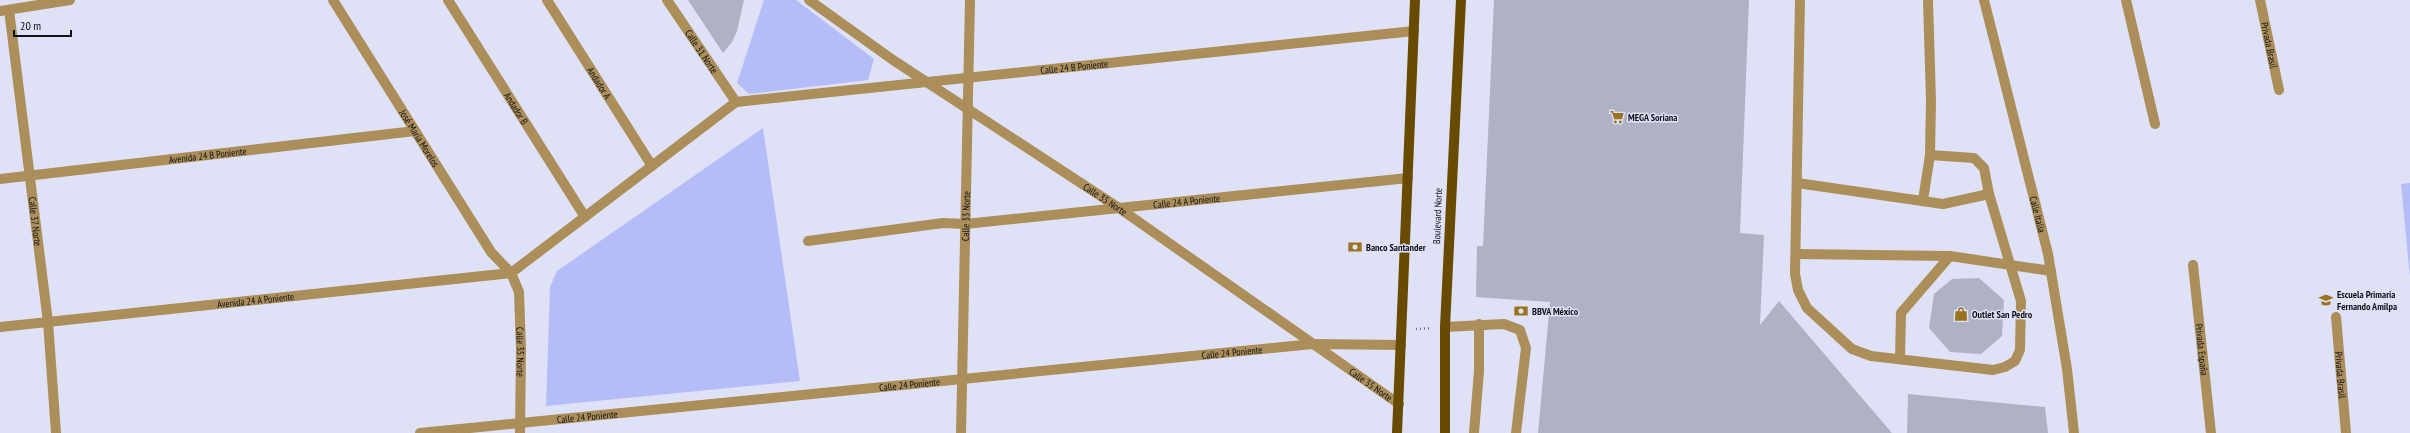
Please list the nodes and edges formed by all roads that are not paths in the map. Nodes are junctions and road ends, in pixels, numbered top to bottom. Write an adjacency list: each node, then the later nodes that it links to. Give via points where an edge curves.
1 (70, 0): 15 (street)
2 (333, 0): 24 (street, José María Morelos)
3 (448, 0): 34 (street, Andador B)
4 (547, 0): 26 (street, Andador A)
5 (667, 0): 21 (street, Calle 31 Norte)
6 (809, 0): 19 (street, Calle 35 Norte)
7 (970, 0): 18 (street, Calle 33 Norte)
8 (1415, 0): 17 (main road)
9 (1461, 0): 47 (main road, Boulevard Norte)
10 (1800, 0): 30 (street)
11 (1928, 0): 25 (street)
12 (1984, 0): 41 (street, Calle Italia)
13 (2126, 0): 23 (street)
14 (2260, 0): 20 (street, Privada Brasil)
15 (37, 2): 16 (street)
16 (4, 10): 27 (street, Calle 37 Norte)
17 (1414, 31): 18 (street, Calle 24 B Poniente); 28 (main road)
18 (968, 78): 19 (street, Calle 24 B Poniente); 22 (street, Calle 33 Norte)
19 (928, 82): 21 (street, Calle 24 B Poniente); 22 (street, Calle 35 Norte)
20 (2279, 90)
21 (736, 102): 26 (street)
22 (968, 110): 33 (street, Calle 35 Norte); 35 (street, Calle 33 Norte)
23 (2155, 124)
24 (415, 131): 27 (street, Avenida 24 B Poniente); 42 (street, José María Morelos, via 491,252)
25 (1930, 155): 31 (street, via 1978,160 1984,168); 32 (street)
26 (652, 166): 34 (street)
27 (29, 176): 29 (street, Avenida 24 B Poniente); 44 (street, Calle 37 Norte)
28 (1408, 178): 33 (street, Calle 24 A Poniente); 49 (main road)
29 (0, 179)
30 (1797, 183): 32 (street); 37 (street)
31 (1989, 194): 32 (street, via 1943,204); 40 (street)
32 (1923, 200)
33 (1119, 208): 35 (street, Calle 24 A Poniente); 48 (street, Calle 35 Norte)
34 (585, 217): 42 (street)
35 (965, 224): 36 (street, Calle 24 A Poniente, via 943,223); 51 (street, Calle 33 Norte)
36 (808, 241)
37 (1797, 254): 38 (street); 50 (street, via 1795,274 1798,290 1807,308 1852,349 1871,356)
38 (1950, 256): 40 (street); 50 (street, via 1901,312)
39 (2193, 265): 62 (street, Privada España)
40 (2010, 266): 41 (street); 50 (street, via 2021,301 2020,350 2015,361 1993,370)
41 (2051, 271): 61 (street, Calle Italia, via 2067,369)
42 (511, 273): 44 (street, Avenida 24 A Poniente); 53 (street, Calle 35 Norte, via 519,292 520,306)
43 (2336, 316): 63 (street, Privada Brasil)
44 (48, 322): 46 (street, Avenida 24 A Poniente); 54 (street, Calle 37 Norte)
45 (1479, 324): 47 (street); 59 (street, via 1479,371); 60 (street, via 1514,326 1520,330 1524,338 1526,348)
46 (0, 326)
47 (1445, 327): 58 (main road, Boulevard Norte)
48 (1313, 344): 49 (street, Calle 24 Poniente); 51 (street, Calle 24 Poniente); 52 (street, Calle 35 Norte)
49 (1401, 345): 52 (main road)
50 (1900, 358)
51 (962, 379): 53 (street, Calle 24 Poniente); 56 (street, Calle 33 Norte)
52 (1399, 404): 57 (main road)
53 (520, 428): 55 (street, Calle 24 Poniente)
54 (56, 433)
55 (420, 433)
56 (961, 433)
57 (1397, 433)
58 (1445, 433)
59 (1474, 433)
60 (1516, 433)
61 (2074, 433)
62 (2211, 433)
63 (2346, 433)

